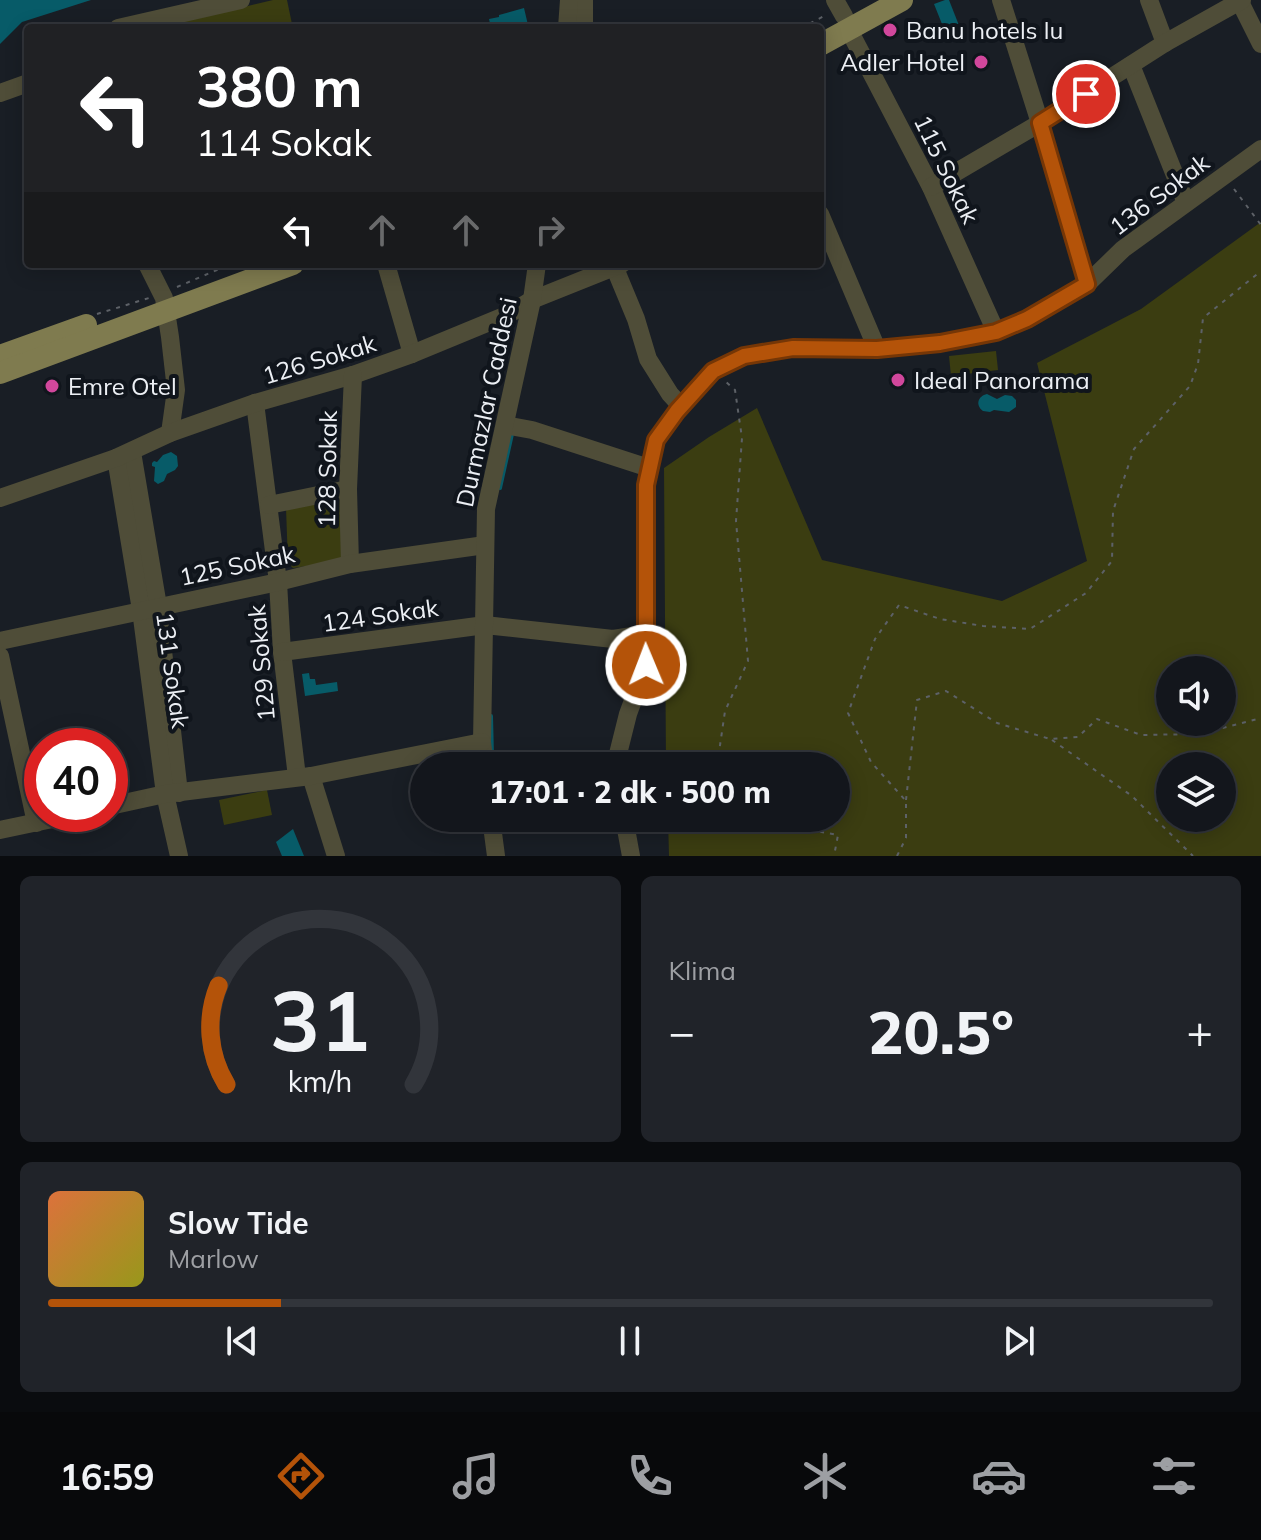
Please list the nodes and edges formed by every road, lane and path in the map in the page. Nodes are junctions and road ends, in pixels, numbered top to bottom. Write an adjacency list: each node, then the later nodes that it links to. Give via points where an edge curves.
1 (241, 0): 10 (street)
2 (569, 0): 11 (street)
3 (584, 0): 12 (street)
4 (874, 0): 9 (main road)
5 (902, 0): 9 (main road)
6 (1001, 0): 20 (street)
7 (1149, 0): 15 (street)
8 (1241, 1): 15 (street); 16 (street)
9 (843, 15): 13 (main road); 14 (main road); 23 (street, 115 Sokak)
10 (136, 24)
11 (567, 24)
12 (584, 24)
13 (824, 27)
14 (824, 40)
15 (1165, 43): 17 (street)
16 (1261, 44)
17 (1131, 65): 20 (street); 24 (street)
18 (24, 84): 19 (street)
19 (0, 93)
20 (1040, 123): 23 (street); 36 (street)
21 (1261, 149): 22 (street, 136 Sokak)
22 (1224, 175): 24 (street, 136 Sokak); 26 (path)
23 (931, 187): 40 (street, 115 Sokak)
24 (1186, 203): 36 (street, 136 Sokak, via 1123,249)
25 (824, 223): 41 (street)
26 (1261, 225)
27 (149, 268): 38 (street)
28 (224, 268): 38 (path)
29 (242, 268): 38 (main road)
30 (279, 268): 38 (main road)
31 (387, 268): 42 (street)
32 (536, 268): 37 (street, Durmazlar Caddesi)
33 (611, 268): 37 (street, 126 Sokak)
34 (619, 268): 48 (street, via 648,359)
35 (1261, 271): 75 (path, via 1203,318 1190,386 1134,449 1113,511 1112,561 1086,593 1030,629 940,619 899,605 875,639 848,713 871,762)
36 (1087, 284): 40 (street, 136 Sokak)
37 (532, 300): 42 (street, 126 Sokak); 49 (street, Durmazlar Caddesi)
38 (164, 301): 39 (path); 43 (main road); 45 (main road); 50 (street, via 176,390)
39 (92, 316)
40 (996, 332): 41 (street, 136 Sokak)
41 (877, 349): 44 (street, 136 Sokak, via 793,348 744,356)
42 (412, 354): 46 (street, 126 Sokak)
43 (0, 356)
44 (713, 371): 48 (street, 136 Sokak); 71 (path, via 735,390 742,438 736,521 748,661 725,711)
45 (0, 373)
46 (353, 375): 47 (street, 126 Sokak); 53 (street, 128 Sokak)
47 (255, 403): 50 (street, 126 Sokak); 55 (street, 129 Sokak)
48 (681, 406): 52 (street, 136 Sokak, via 656,440)
49 (505, 425): 52 (street); 56 (street, Durmazlar Caddesi, via 486,509)
50 (170, 433): 51 (street, 126 Sokak)
51 (124, 455): 54 (street, 126 Sokak); 59 (street, 131 Sokak)
52 (649, 468): 61 (street, 136 Sokak)
53 (348, 489): 55 (street); 57 (street, 128 Sokak)
54 (0, 498)
55 (269, 505): 58 (street, 129 Sokak)
56 (485, 545): 57 (street, 125 Sokak); 60 (street, Durmazlar Caddesi)
57 (350, 564): 58 (street, 125 Sokak)
58 (278, 582): 59 (street, 125 Sokak); 63 (street, 129 Sokak)
59 (150, 608): 62 (street, 125 Sokak); 74 (street, 131 Sokak)
60 (485, 625): 61 (street, 124 Sokak, via 613,639); 63 (street, 124 Sokak); 68 (street, Durmazlar Caddesi)
61 (645, 634): 70 (street, 136 Sokak, via 646,665)
62 (0, 641)
63 (282, 652): 73 (street, 129 Sokak)
64 (0, 656): 65 (street)
65 (4, 697): 72 (street)
66 (1261, 718): 67 (path, via 1200,734 1141,735 1097,719 1078,737)
67 (1050, 739): 75 (path, via 997,723 946,691 917,700); 88 (path, via 1132,796)
68 (482, 742): 69 (street, Durmazlar Caddesi); 73 (street)
69 (483, 752)
70 (618, 752)
71 (719, 752)
72 (24, 776)
73 (304, 776): 74 (street); 83 (street, 129 Sokak)
74 (172, 793): 76 (street); 82 (street, 131 Sokak)
75 (906, 801): 87 (path, via 906,838)
76 (128, 802)
77 (24, 825): 78 (street)
78 (0, 830)
79 (493, 832): 84 (street)
80 (627, 832): 85 (street)
81 (822, 832): 86 (path, via 838,835)
82 (179, 856)
83 (336, 856)
84 (496, 856)
85 (631, 856)
86 (834, 856)
87 (897, 856)
88 (1193, 856)

